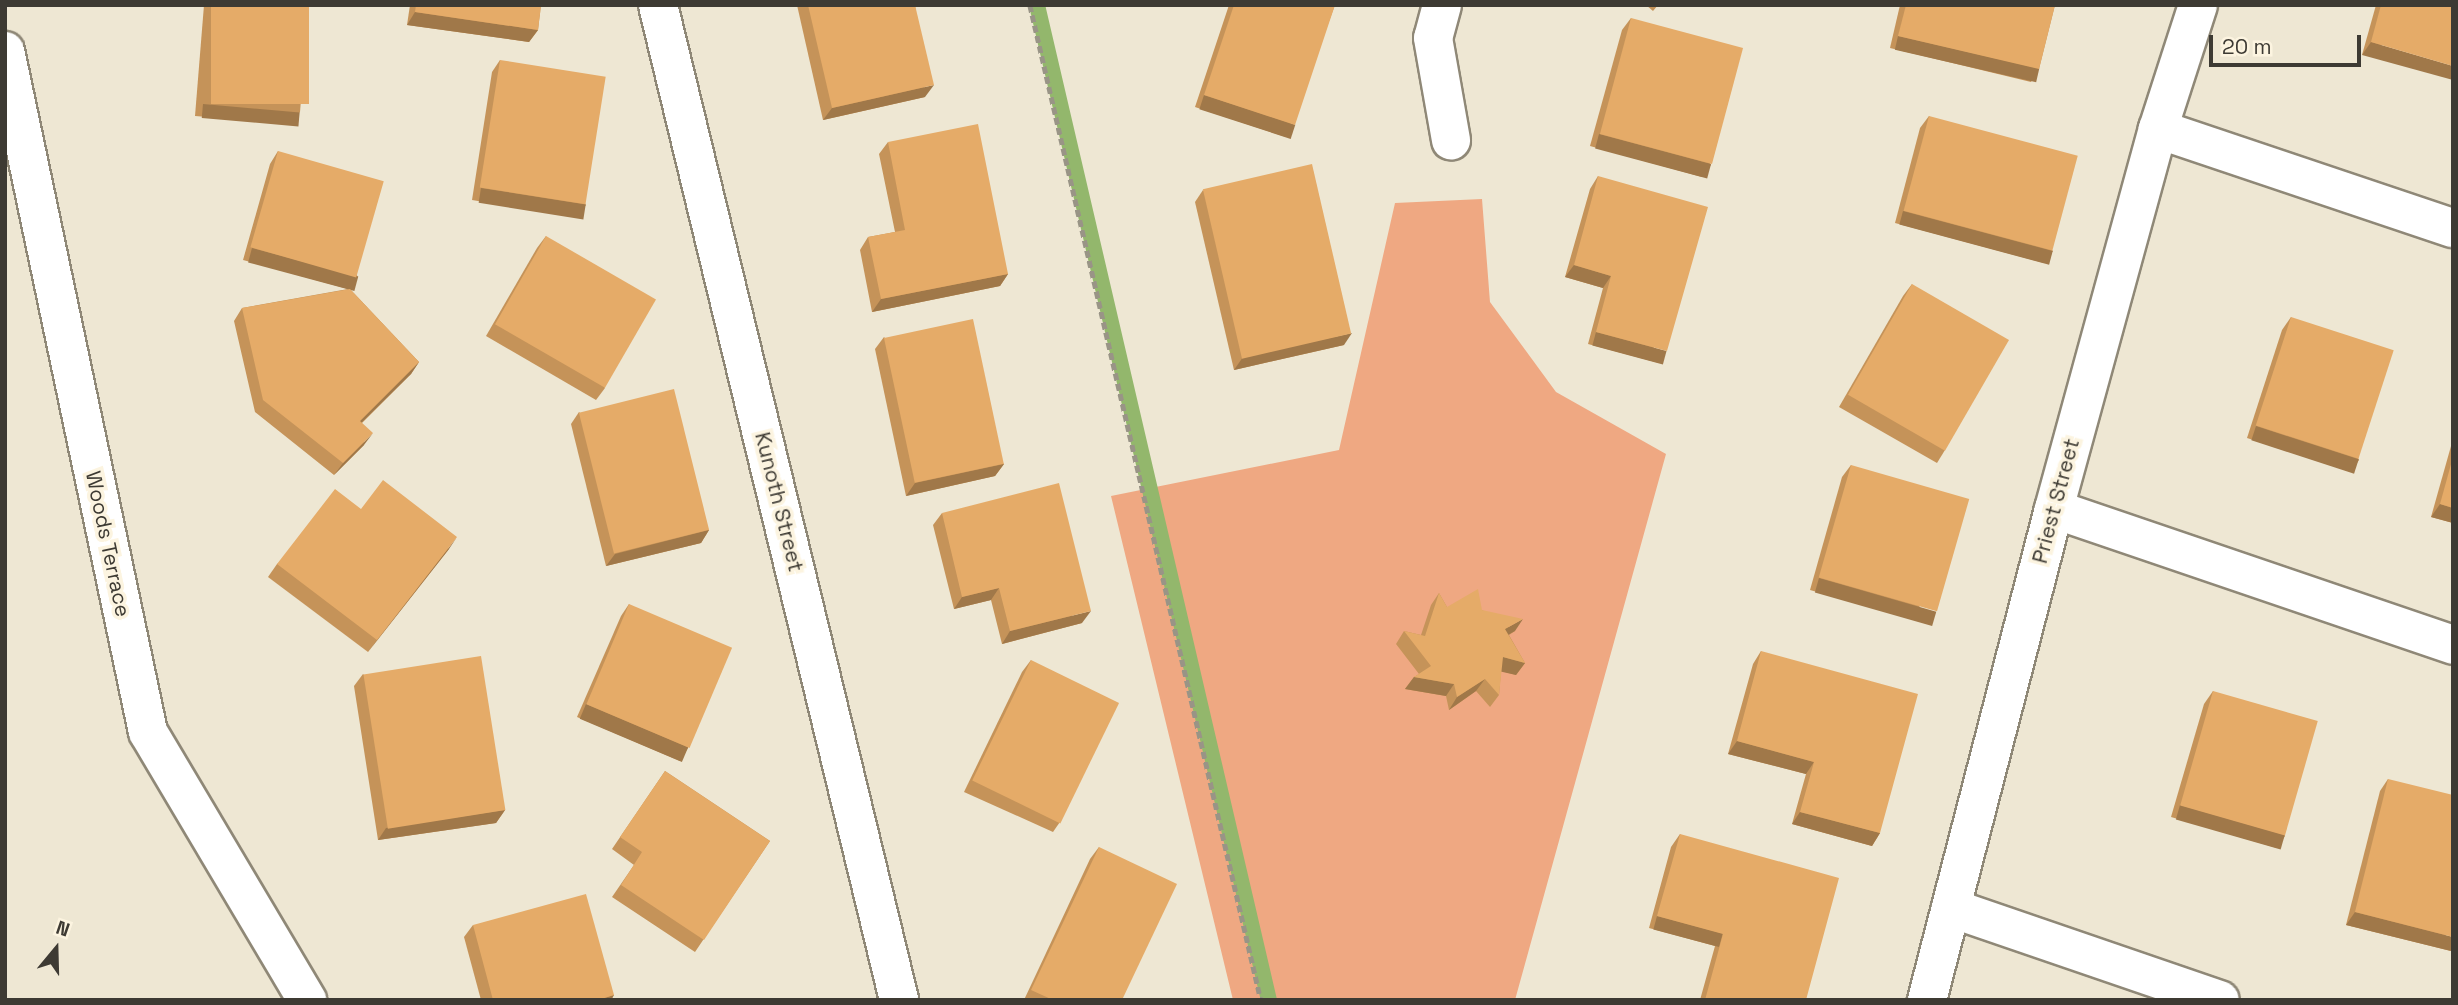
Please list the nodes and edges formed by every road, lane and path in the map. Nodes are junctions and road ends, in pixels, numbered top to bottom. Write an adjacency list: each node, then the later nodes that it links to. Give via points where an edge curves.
1 (658, 5): 13 (street, Kunoth Street)
2 (1030, 5): 14 (path)
3 (1442, 5): 7 (street, via 1433,38)
4 (2199, 5): 6 (street, Priest Street)
5 (5, 51): 12 (street, Woods Terrace, via 148,732)
6 (2158, 129): 8 (street); 9 (street, Priest Street)
7 (1451, 140)
8 (2453, 228)
9 (2054, 509): 10 (street); 11 (street, Priest Street)
10 (2453, 645)
11 (1951, 908): 15 (street, Priest Street); 16 (street)
12 (307, 1000)
13 (899, 1000)
14 (1261, 1000)
15 (1927, 1000)
16 (2220, 1000)

